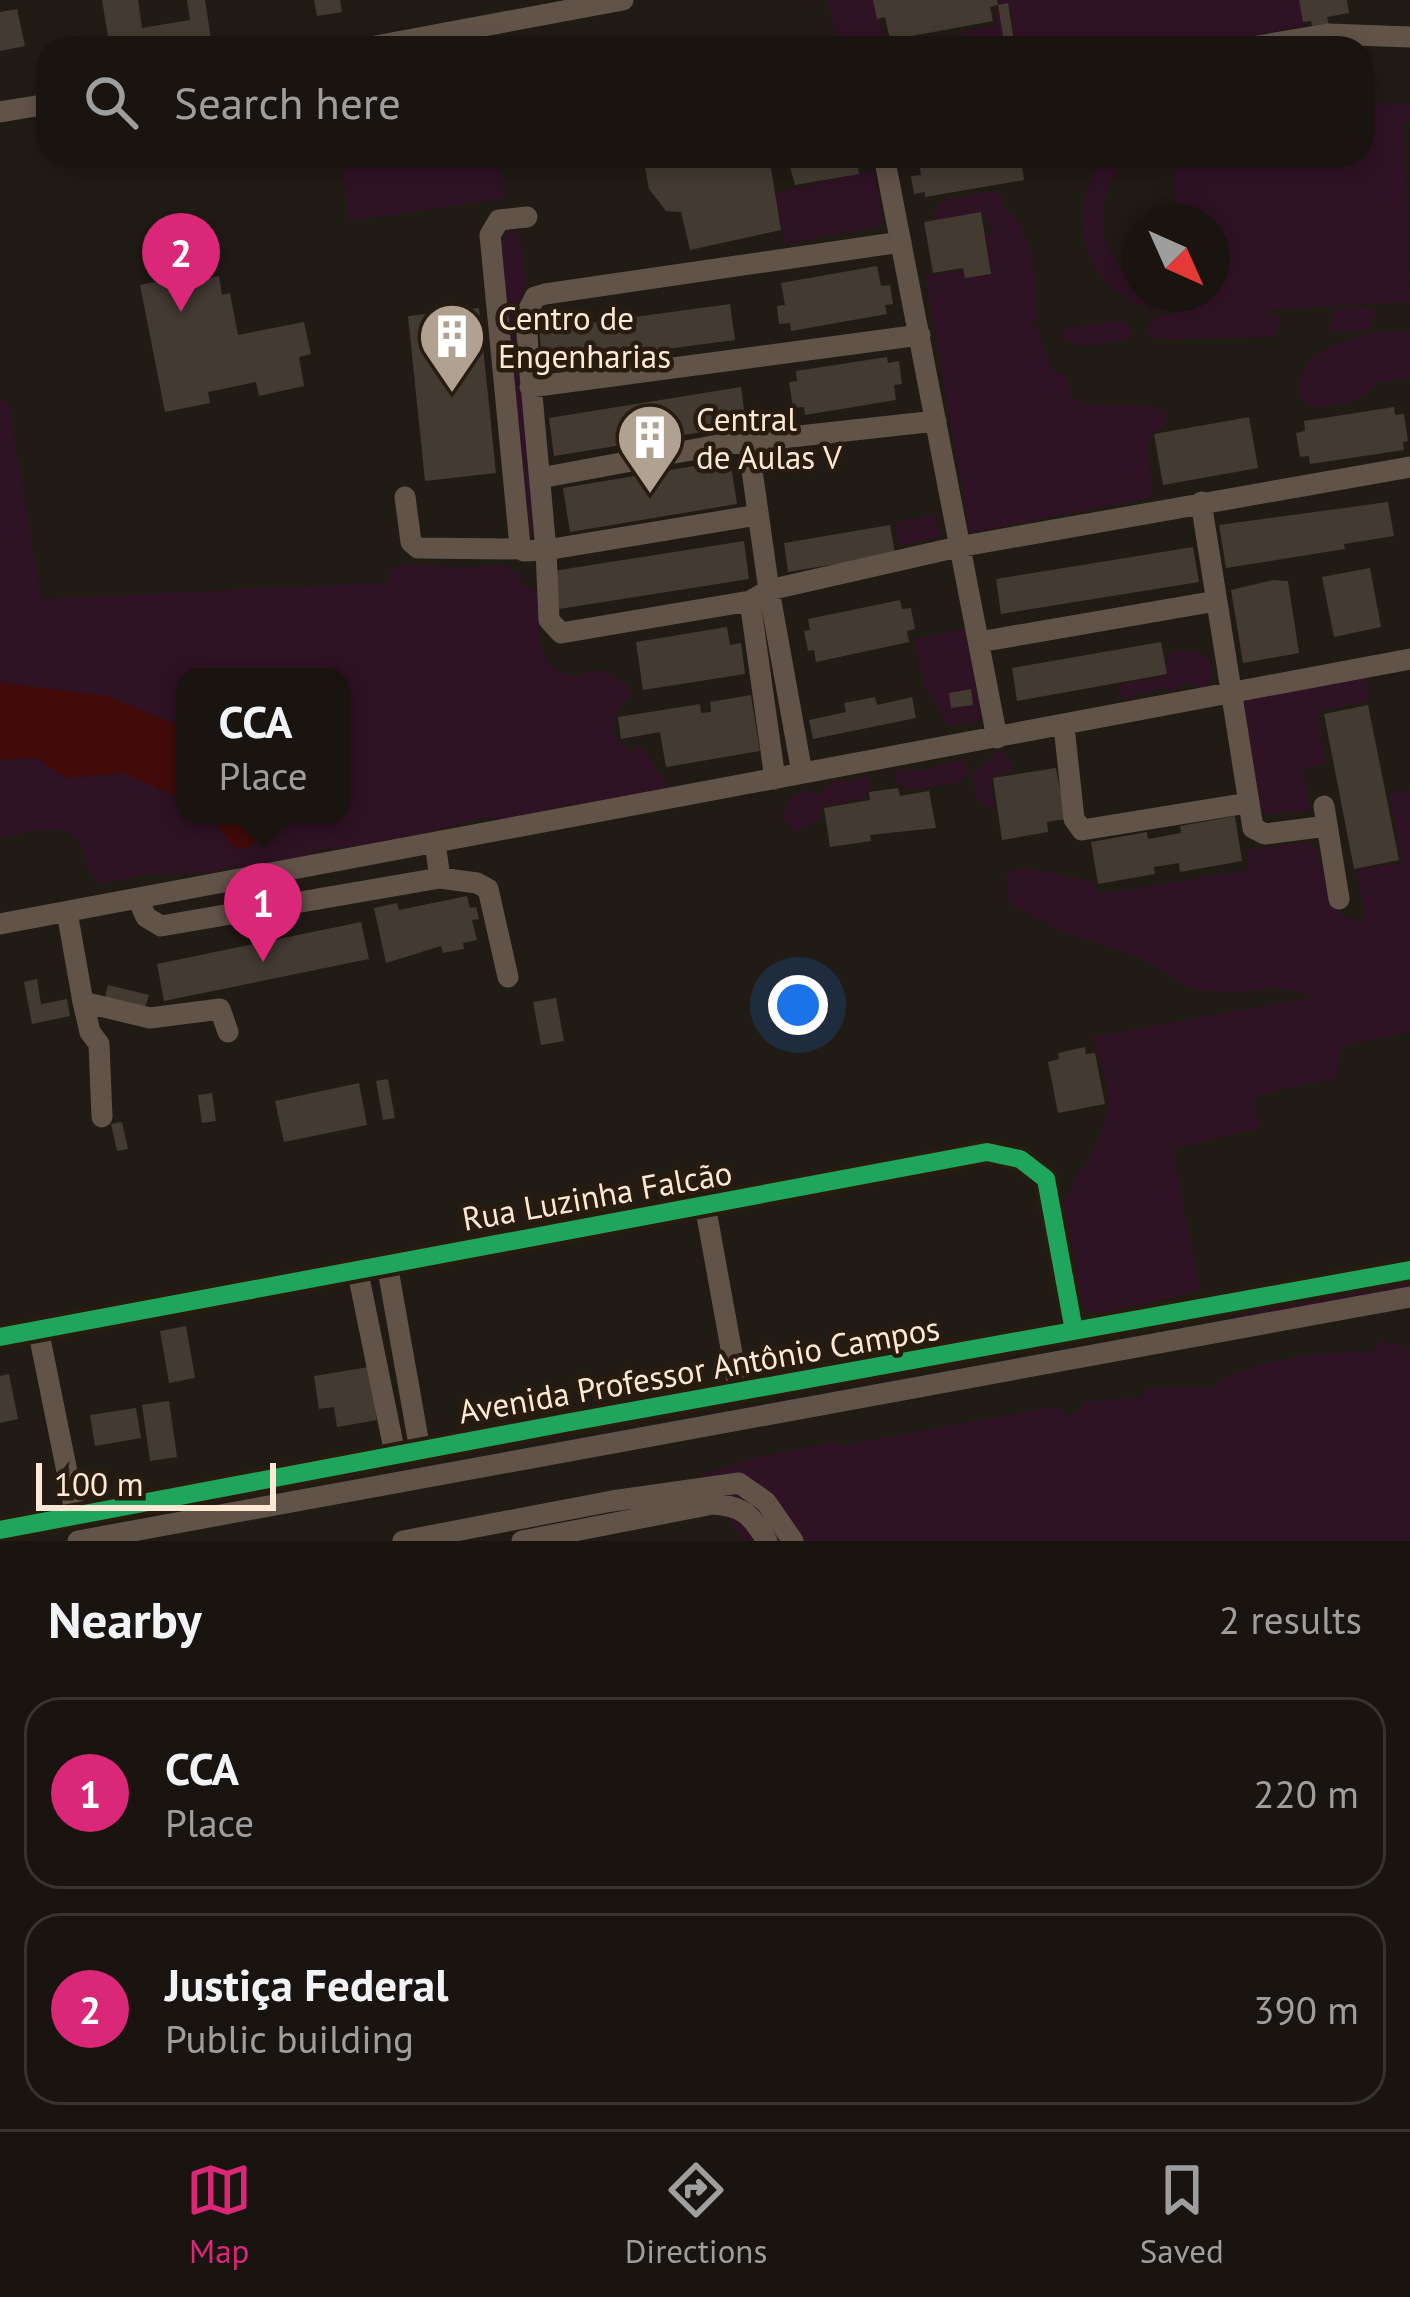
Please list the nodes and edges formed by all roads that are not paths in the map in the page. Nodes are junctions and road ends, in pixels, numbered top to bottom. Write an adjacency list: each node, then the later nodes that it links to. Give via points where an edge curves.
1 (623, 0): 2 (street)
2 (430, 36)
3 (1316, 36): 4 (street)
4 (1410, 37)
5 (36, 106): 6 (street)
6 (0, 112)
7 (886, 168): 9 (street)
8 (527, 217): 20 (street, via 499,220 490,235)
9 (901, 242): 10 (street); 11 (street, via 535,297 526,315)
10 (920, 334): 11 (street); 12 (street)
11 (530, 387): 15 (street)
12 (936, 421): 13 (street); 19 (street)
13 (748, 442): 15 (street); 18 (street)
14 (1410, 467): 17 (street)
15 (540, 478): 21 (street)
16 (405, 497): 20 (street, via 418,548)
17 (1201, 502): 19 (street); 23 (street)
18 (758, 515): 21 (street); 22 (street)
19 (958, 547): 22 (street); 24 (street)
20 (521, 549): 21 (street)
21 (546, 550): 22 (street, via 549,620 561,633)
22 (768, 592): 26 (street); 27 (street)
23 (1216, 601): 24 (street); 28 (street)
24 (979, 642): 30 (street)
25 (1410, 659): 28 (street)
26 (786, 671): 27 (street); 31 (street)
27 (759, 673): 32 (street)
28 (1232, 692): 29 (street); 33 (street)
29 (1064, 726): 30 (street); 33 (street, via 1074,819 1082,830)
30 (997, 738): 31 (street)
31 (802, 773): 32 (street)
32 (775, 778): 34 (street)
33 (1248, 803): 36 (street, via 1259,833 1326,816)
34 (435, 843): 35 (street); 37 (street)
35 (440, 878): 37 (street, via 161,926); 40 (street, via 488,889)
36 (1340, 899)
37 (139, 901): 38 (street)
38 (67, 912): 39 (street); 41 (street)
39 (0, 924)
40 (508, 976)
41 (83, 1002): 42 (street, via 150,1018 220,1009); 43 (street, via 99,1044)
42 (228, 1032)
43 (102, 1117)
44 (705, 1205): 45 (street, Rua Luzinha Falcão); 52 (street, Rua Luzinha Falcão, via 987,1152 1020,1159 1046,1179); 56 (street)
45 (387, 1264): 46 (street, Rua Luzinha Falcão); 59 (street)
46 (357, 1268): 51 (street, Rua Luzinha Falcão); 61 (street)
47 (1410, 1270): 49 (street, Avenida Professor Antônio Campos)
48 (1410, 1297): 54 (street, Avenida Professor Antônio Campos)
49 (1154, 1317): 50 (street, Avenida Professor Antônio Campos); 54 (street)
50 (1111, 1324): 52 (street, Avenida Professor Antônio Campos); 55 (street)
51 (38, 1329): 53 (street, Rua Luzinha Falcão); 64 (street)
52 (1074, 1331): 56 (street, Avenida Professor Antônio Campos)
53 (0, 1337)
54 (1155, 1344): 55 (street, Avenida Professor Antônio Campos)
55 (1114, 1351): 60 (street, Avenida Professor Antônio Campos)
56 (739, 1392): 57 (street, Avenida Professor Antônio Campos)
57 (565, 1423): 58 (street, Avenida Professor Antônio Campos); 60 (street)
58 (523, 1431): 59 (street, Avenida Professor Antônio Campos); 62 (street)
59 (420, 1450): 61 (street, Avenida Professor Antônio Campos)
60 (567, 1451): 62 (street, Avenida Professor Antônio Campos)
61 (395, 1454): 64 (street, Avenida Professor Antônio Campos)
62 (529, 1457): 66 (street, Avenida Professor Antônio Campos)
63 (737, 1494): 67 (street, via 612,1501); 68 (street); 69 (street); 70 (street, via 766,1502)
64 (76, 1516): 65 (street, Avenida Professor Antônio Campos)
65 (0, 1530)
66 (78, 1541)
67 (403, 1541)
68 (522, 1541)
69 (767, 1541)
70 (793, 1541)

